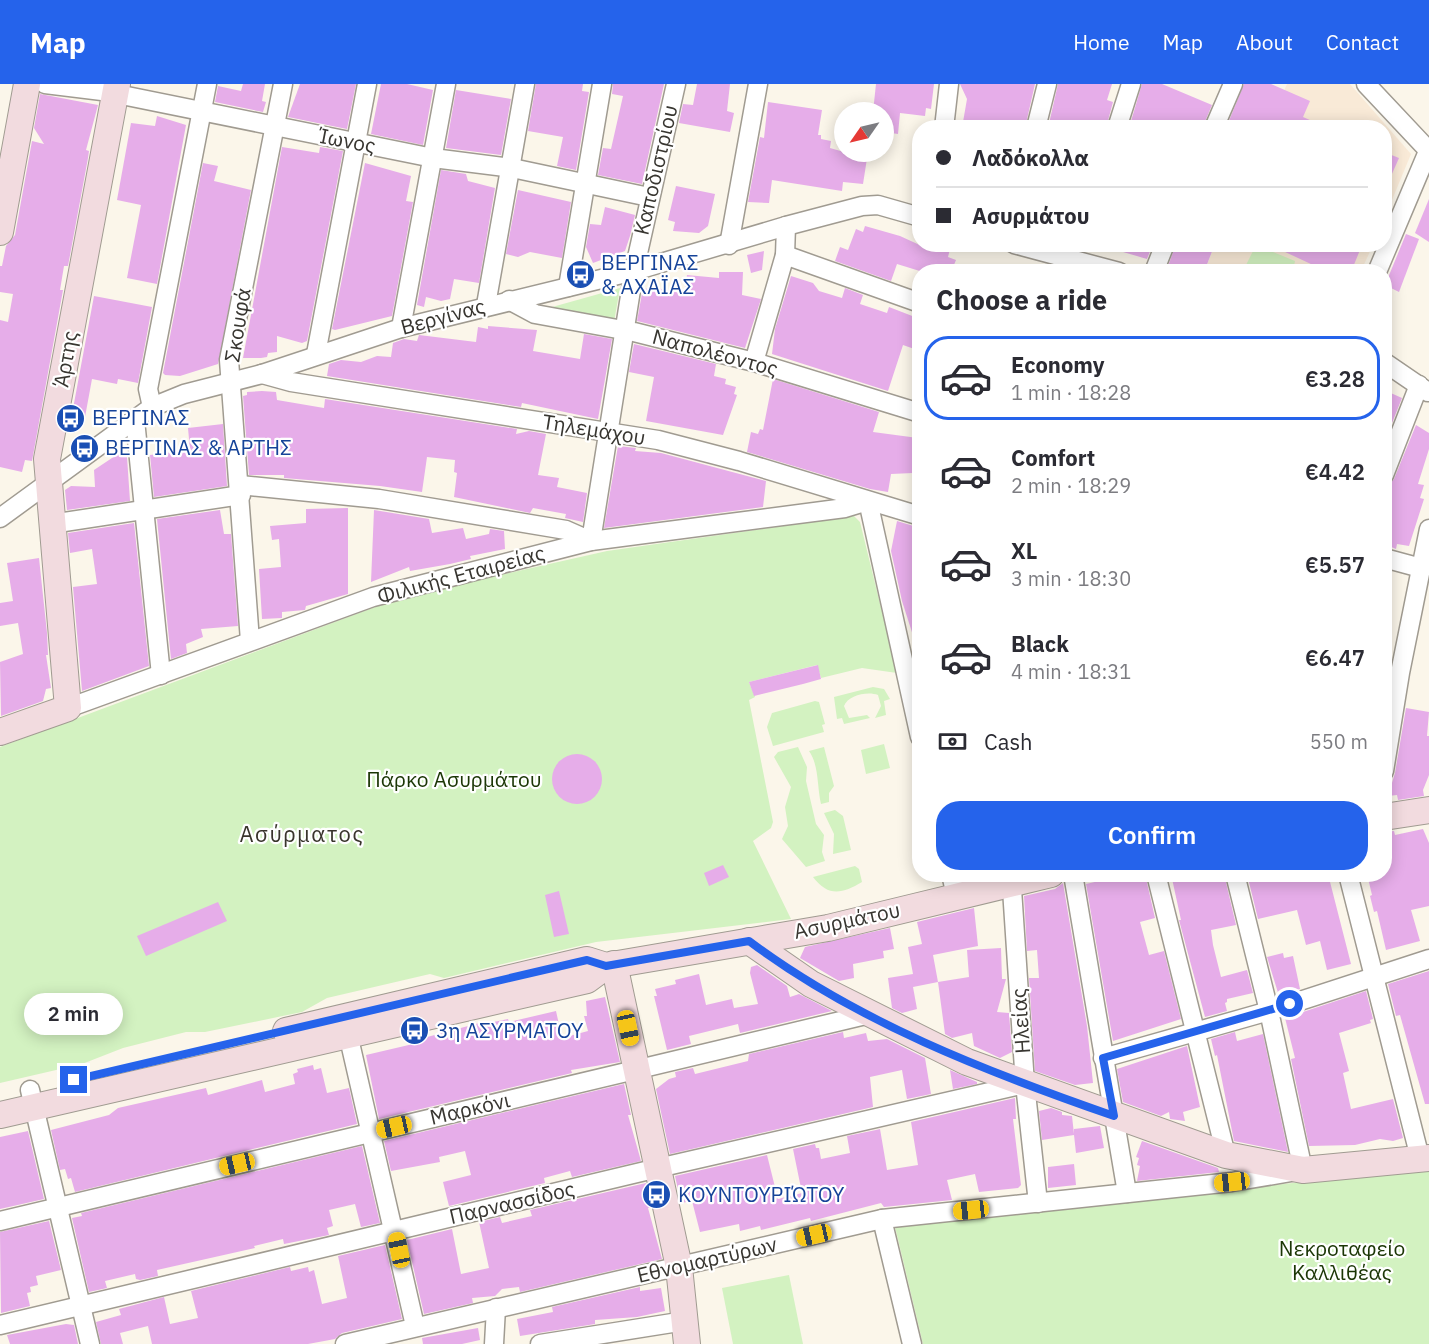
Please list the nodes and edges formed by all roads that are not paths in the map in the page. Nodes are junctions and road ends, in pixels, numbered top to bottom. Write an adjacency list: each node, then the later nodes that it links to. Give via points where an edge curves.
1 (27, 84): 31 (street)
2 (45, 84): 16 (street, Ίωνος)
3 (207, 84): 17 (street)
4 (283, 84): 22 (street, Σκουφά)
5 (367, 84): 23 (street)
6 (446, 84): 25 (street)
7 (525, 84): 26 (street)
8 (602, 84): 27 (street)
9 (676, 84): 28 (street, Καποδιστρίου)
10 (758, 84): 33 (street)
11 (949, 84): 18 (street)
12 (1047, 84): 19 (street)
13 (1131, 84): 20 (street)
14 (1233, 84): 21 (street)
15 (1366, 84): 24 (street)
16 (116, 89): 17 (street, Ίωνος); 56 (street, Άρτης, via 47,459)
17 (202, 110): 22 (street, Ίωνος); 51 (street, via 148,389)
18 (945, 120)
19 (1038, 120)
20 (1120, 120)
21 (1217, 120)
22 (275, 126): 23 (street, Ίωνος); 49 (street, Σκουφά, via 229,360)
23 (357, 143): 25 (street, Ίωνος); 45 (street)
24 (1429, 150): 32 (street)
25 (433, 158): 26 (street, Ίωνος); 43 (street)
26 (512, 168): 27 (street, Ίωνος); 42 (street)
27 (585, 185): 28 (street, Ίωνος); 39 (street)
28 (649, 197): 38 (street, Καποδιστρίου)
29 (912, 215): 30 (street, Βεργίνας, via 878,205 862,206)
30 (786, 225): 33 (street, Βεργίνας); 35 (street)
31 (0, 232)
32 (1392, 237)
33 (729, 244): 38 (street, Βεργίνας)
34 (1047, 252): 36 (street)
35 (785, 255): 41 (street); 46 (street)
36 (1076, 259): 37 (street)
37 (1093, 264)
38 (634, 271): 39 (street, Βεργίνας); 44 (street, Καποδιστρίου)
39 (568, 287): 40 (street, Βεργίνας)
40 (509, 300): 42 (street, Βεργίνας); 44 (street, Ναπολέοντος, via 535,314)
41 (912, 300)
42 (486, 305): 43 (street, Βεργίνας)
43 (401, 328): 45 (street, Βεργίνας)
44 (626, 331): 46 (street, Ναπολέοντος); 54 (street, Καποδιστρίου)
45 (316, 354): 48 (street, Βεργίνας)
46 (754, 362): 52 (street, Ναπολέοντος)
47 (1392, 367): 50 (street)
48 (262, 374): 49 (street, Βεργίνας); 54 (street, Τηλεμάχου, via 291,382)
49 (231, 381): 51 (street, Βεργίνας); 57 (street, Σκουφά)
50 (1424, 389): 55 (street)
51 (152, 407): 53 (street, Βεργίνας)
52 (912, 411)
53 (135, 420): 56 (street, Βεργίνας); 59 (street)
54 (607, 431): 58 (street, Τηλεμάχου, via 739,461); 64 (street, Καποδιστρίου)
55 (1392, 458)
56 (48, 485): 61 (street, Βεργίνας); 62 (street, Άρτης)
57 (241, 490): 59 (street); 64 (street, via 380,499 566,530); 67 (street, Σκουφά)
58 (868, 501): 60 (street, Τηλεμάχου); 64 (street, Φιλικής Εταιρείας, via 845,508); 68 (street)
59 (142, 509): 62 (street); 70 (street)
60 (912, 514)
61 (0, 518)
62 (51, 524): 71 (street, Άρτης)
63 (1429, 529): 66 (street)
64 (591, 541): 67 (street, Φιλικής Εταιρείας, via 373,597)
65 (1392, 560): 66 (street)
66 (1421, 568): 69 (street)
67 (250, 641): 70 (street, Φιλικής Εταιρείας)
68 (911, 661)
69 (1392, 670)
70 (161, 675): 71 (street, Φιλικής Εταιρείας)
71 (68, 708): 72 (street)
72 (0, 732)
73 (1429, 810): 74 (street)
74 (1392, 816)
75 (982, 882): 81 (street, Ασυρμάτου)
76 (1011, 882): 92 (street, Ηλείας)
77 (1074, 882): 90 (street)
78 (1158, 882): 88 (street)
79 (1237, 882): 86 (street)
80 (1350, 882): 85 (street)
81 (954, 885): 82 (street, Ασυρμάτου, via 828,928)
82 (749, 941): 84 (street, Ασυρμάτου); 87 (street, via 811,984)
83 (1429, 958): 85 (street)
84 (610, 965): 89 (street, Ασυρμάτου, via 587,980); 91 (street); 94 (street, Ασυρμάτου, via 587,960)
85 (1375, 976): 86 (street); 99 (street)
86 (1269, 1011): 88 (street); 101 (street)
87 (870, 1014): 91 (street, Μαρκόνι); 92 (street, via 967,1062)
88 (1194, 1033): 90 (street); 98 (street)
89 (348, 1034): 94 (street, Ασυρμάτου); 97 (street)
90 (1103, 1058): 96 (street)
91 (637, 1070): 97 (street, Μαρκόνι); 100 (street)
92 (1025, 1084): 96 (street); 100 (street, Παρνασσίδος); 103 (street, Ηλείας)
93 (0, 1098): 94 (street, Ασυρμάτου)
94 (32, 1098): 95 (street, Ασυρμάτου); 104 (street)
95 (0, 1114)
96 (1114, 1116): 98 (street); 102 (street)
97 (372, 1132): 104 (street, Μαρκόνι); 107 (street)
98 (1226, 1155): 101 (street)
99 (1425, 1158): 101 (street, Εθνομαρτύρων)
100 (658, 1168): 107 (street, Παρνασσίδος); 108 (street)
101 (1303, 1170): 102 (street, Εθνομαρτύρων)
102 (1127, 1193): 103 (street, Εθνομαρτύρων)
103 (1038, 1203): 105 (street, Εθνομαρτύρων)
104 (58, 1207): 106 (street, Μαρκόνι); 109 (street)
105 (882, 1219): 108 (street, Εθνομαρτύρων); 118 (street)
106 (0, 1221)
107 (394, 1231): 109 (street, Παρνασσίδος); 112 (street)
108 (679, 1267): 110 (street, Εθνομαρτύρων); 113 (street)
109 (81, 1305): 111 (street, Παρνασσίδος); 114 (street)
110 (496, 1308): 112 (street, Εθνομαρτύρων); 116 (street)
111 (0, 1325)
112 (416, 1326): 115 (street, Εθνομαρτύρων)
113 (686, 1333): 117 (street)
114 (90, 1344)
115 (345, 1344)
116 (494, 1344)
117 (540, 1344)
118 (912, 1344)

